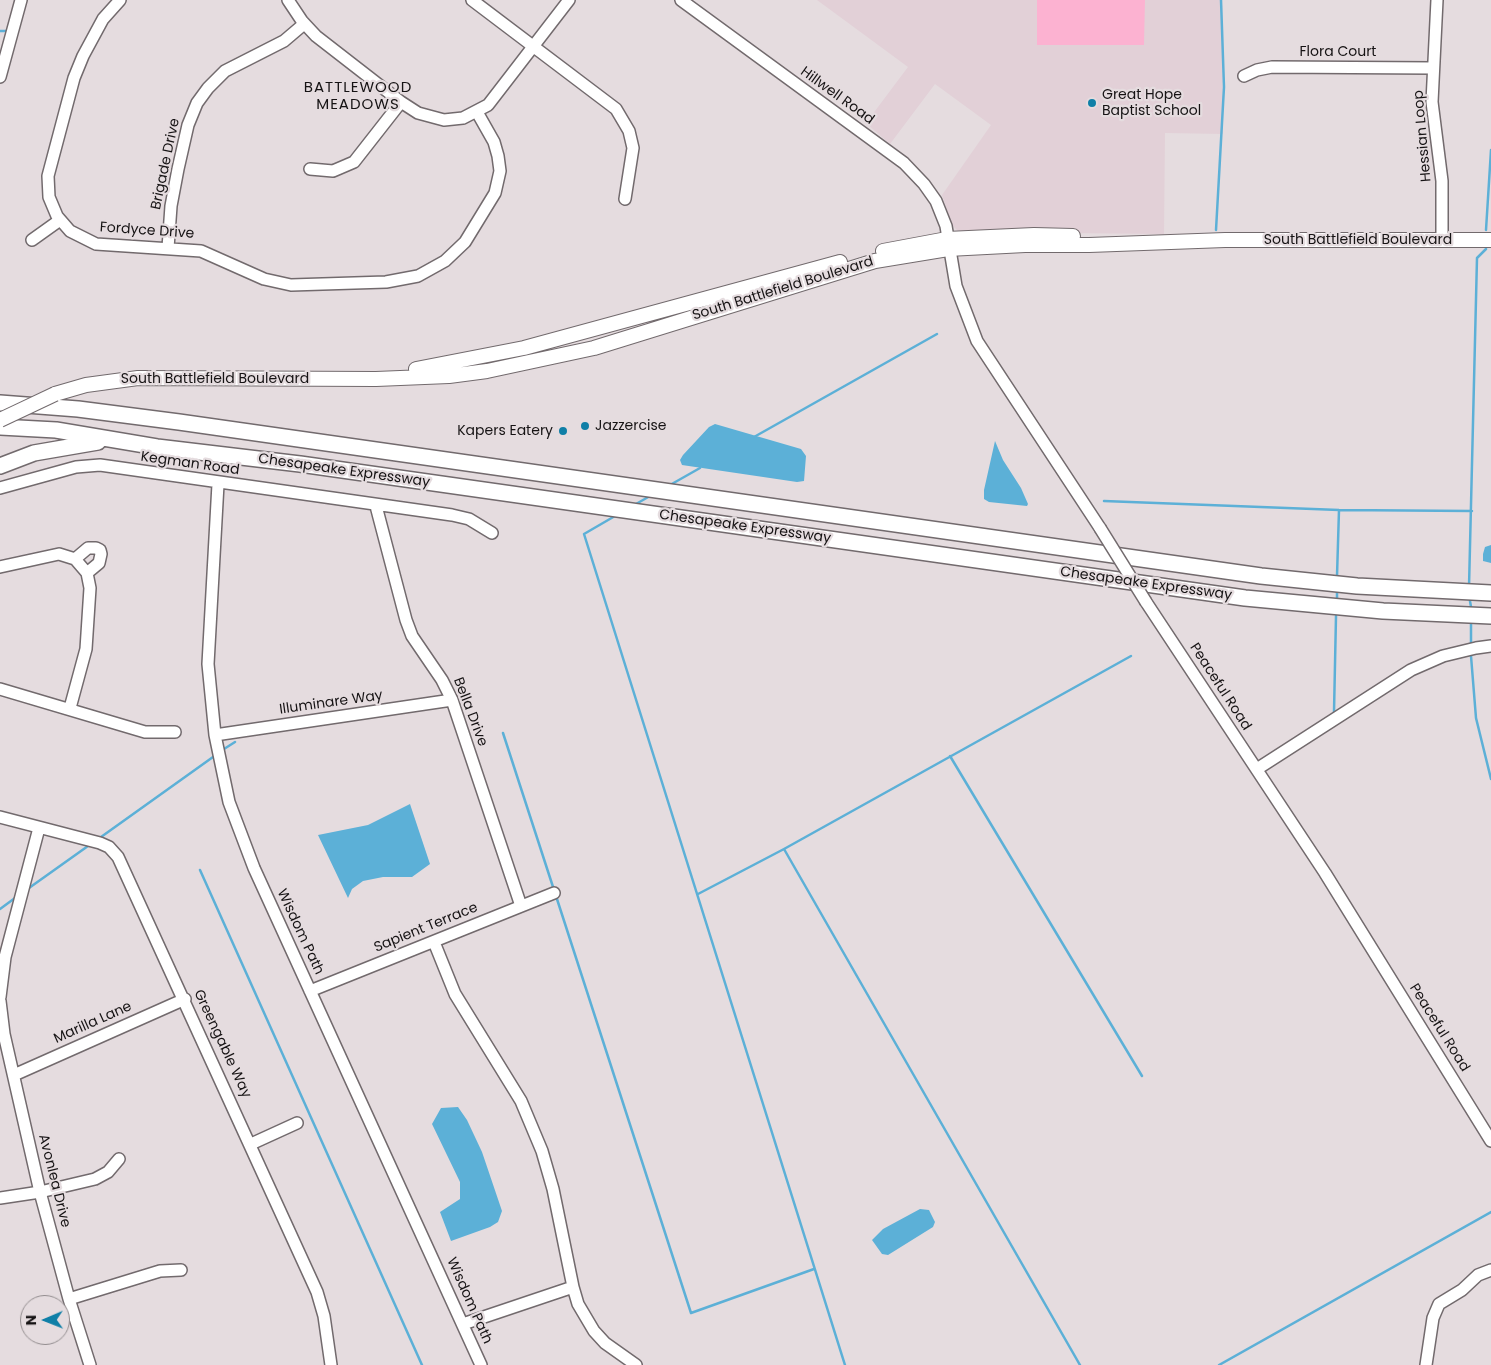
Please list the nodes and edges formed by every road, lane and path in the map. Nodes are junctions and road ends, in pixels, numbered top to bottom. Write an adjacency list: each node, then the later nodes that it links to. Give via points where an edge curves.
1 (21, 0): 12 (street)
2 (120, 0): 17 (street, Fordyce Drive, via 96,30 74,78 48,176 49,197)
3 (288, 0): 8 (street)
4 (472, 0): 9 (street)
5 (569, 0): 9 (street)
6 (681, 0): 21 (street, Hillwell Road, via 904,163 936,201 946,226)
7 (1437, 0): 10 (street, Hessian Loop)
8 (304, 24): 13 (street); 22 (street, Brigade Drive, via 289,38 225,71 197,103 188,125 178,169)
9 (535, 47): 14 (street, via 497,96); 16 (street, via 610,104 623,118 633,148)
10 (1433, 68): 11 (street, Flora Court, via 1272,67); 19 (street, Hessian Loop, via 1433,111 1442,180)
11 (1244, 76)
12 (0, 77)
13 (401, 102): 14 (street, via 418,114 434,119 454,119); 15 (street, via 354,162 333,171)
14 (477, 112): 22 (street, Fordyce Drive, via 498,156 500,172 495,193 465,242 445,261 418,276 386,282 291,285 264,280 202,251)
15 (310, 169)
16 (626, 199)
17 (60, 220): 18 (street); 22 (street, Fordyce Drive, via 70,231 96,244)
18 (32, 240)
19 (1442, 240): 20 (main road, South Battlefield Boulevard); 21 (main road, South Battlefield Boulevard, via 1225,240 1214,236 1034,235)
20 (1491, 240)
21 (948, 244): 23 (main road, South Battlefield Boulevard, via 875,253 515,350 426,368); 23 (main road, South Battlefield Boulevard, via 875,261 594,348 527,364 449,376); 44 (street, Peaceful Road, bridge, via 956,286 977,341)
22 (168, 248)
23 (348, 377): 25 (main road, South Battlefield Boulevard, bridge, via 130,378 55,394)
24 (0, 403): 36 (highway, Chesapeake Expressway, via 78,408 1261,576)
25 (0, 420)
26 (0, 427): 27 (highway, Chesapeake Expressway, via 56,430)
27 (156, 447): 28 (highway, via 90,442 34,453); 37 (highway, Chesapeake Expressway, via 300,464 1245,598 1383,611)
28 (0, 466)
29 (218, 484): 30 (street, Kegman Road, via 100,465 76,467); 31 (street, Kegman Road); 43 (street, Wisdom Path, via 208,664)
30 (0, 488)
31 (376, 506): 32 (street, Kegman Road, via 469,519); 40 (street, Bella Drive, via 412,636)
32 (492, 533)
33 (75, 559): 34 (street, via 53,554); 35 (street); 35 (street, via 88,548 100,550 99,562)
34 (0, 567)
35 (87, 573): 41 (street, via 90,588 86,649)
36 (1491, 594)
37 (1491, 616)
38 (1491, 646): 44 (street, via 1443,656 1411,670)
39 (0, 690): 41 (street)
40 (452, 700): 43 (street, Illuminare Way); 48 (street, Bella Drive)
41 (70, 708): 42 (street, via 145,732)
42 (175, 732)
43 (214, 734): 50 (street, Wisdom Path, via 229,802 240,834)
44 (1257, 769): 55 (street, Peaceful Road)
45 (0, 817): 46 (street, Greengable Way)
46 (39, 828): 51 (street, Avonlea Drive, via 5,957); 52 (street, Greengable Way, via 100,843 114,851)
47 (554, 893): 48 (street, Sapient Terrace)
48 (521, 906): 49 (street, Sapient Terrace)
49 (434, 942): 50 (street, Sapient Terrace); 62 (street, via 455,994 521,1101 542,1151)
50 (310, 991): 66 (street, Wisdom Path)
51 (0, 999): 53 (street, Avonlea Drive)
52 (185, 999): 53 (street, Marilla Lane); 56 (street, Greengable Way)
53 (14, 1075): 58 (street, Avonlea Drive)
54 (297, 1123): 56 (street)
55 (1491, 1141)
56 (251, 1144): 68 (street, Greengable Way, via 317,1292)
57 (119, 1159): 58 (street, via 108,1172 95,1179)
58 (40, 1192): 59 (street); 63 (street, Avonlea Drive)
59 (0, 1198)
60 (181, 1270): 64 (street, via 160,1271)
61 (1491, 1270): 71 (street, via 1478,1275 1440,1304 1433,1318)
62 (573, 1287): 66 (street); 70 (street, via 594,1331 617,1353)
63 (68, 1295)
64 (70, 1299)
65 (70, 1302): 67 (street, Avonlea Drive)
66 (463, 1324): 69 (street, Wisdom Path)
67 (90, 1365)
68 (331, 1365)
69 (481, 1365)
70 (636, 1365)
71 (1426, 1365)

